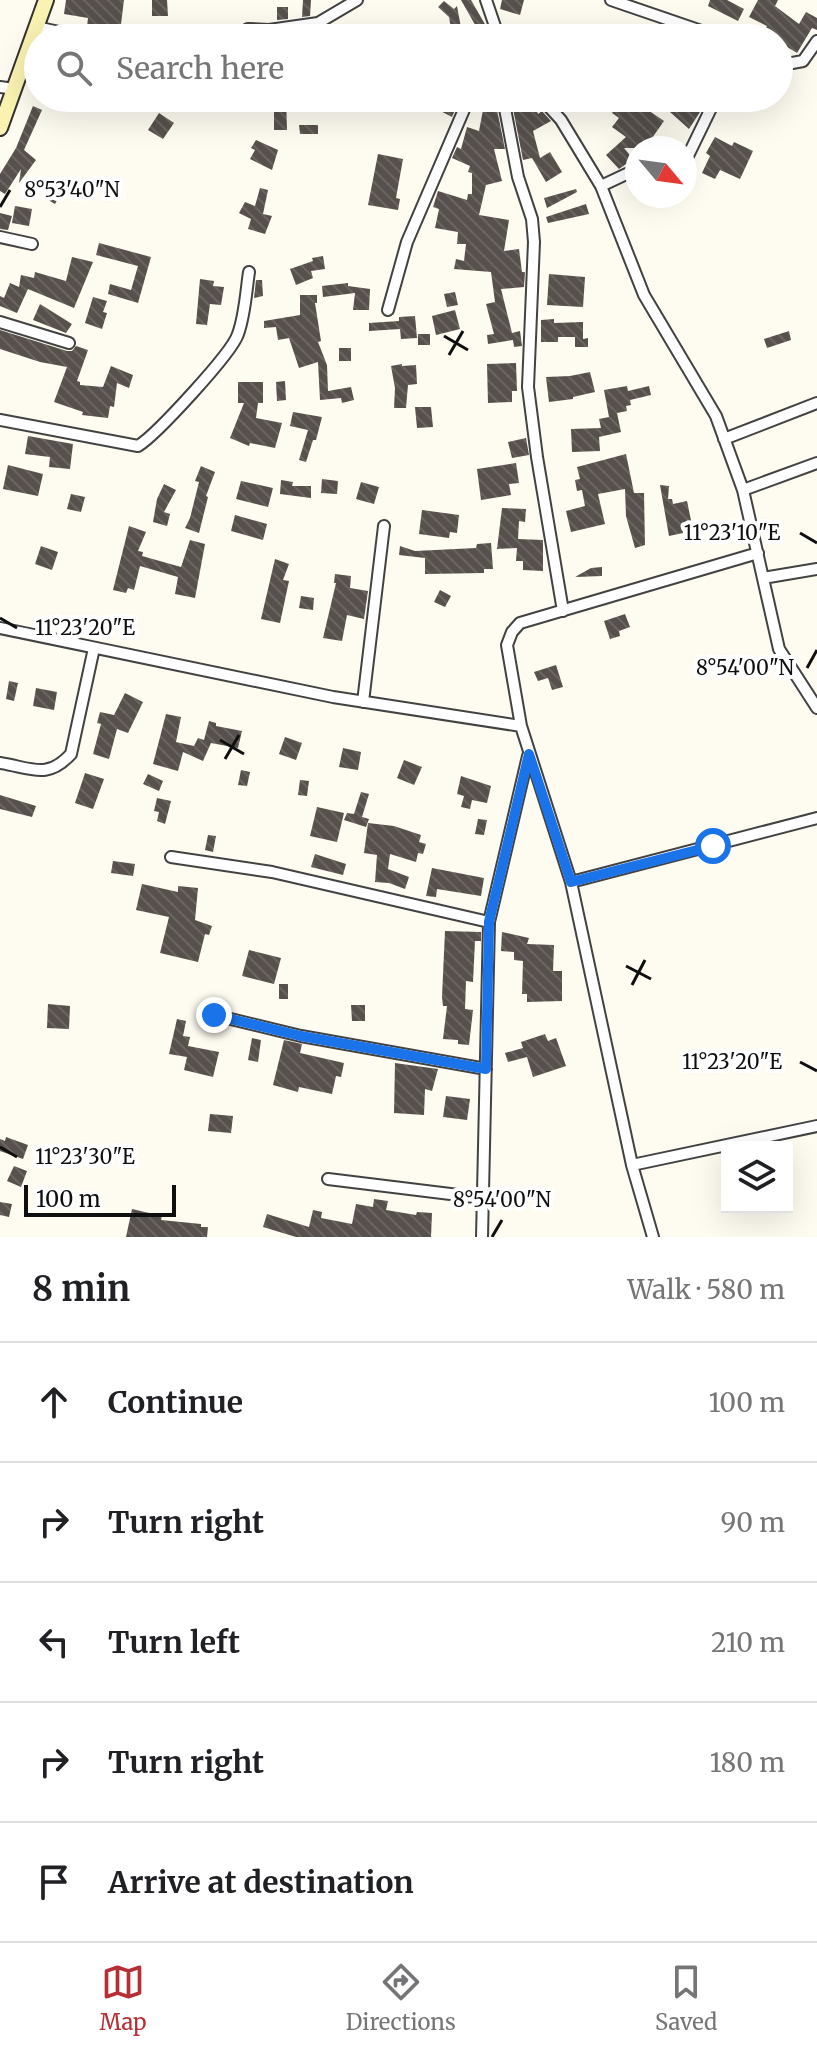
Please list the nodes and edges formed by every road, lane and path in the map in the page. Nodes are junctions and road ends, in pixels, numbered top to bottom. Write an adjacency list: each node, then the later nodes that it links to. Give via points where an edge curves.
1 (46, 0): 6 (main road)
2 (357, 0): 7 (street)
3 (486, 0): 8 (street)
4 (611, 0): 5 (street)
5 (644, 5): 9 (street)
6 (37, 24)
7 (311, 24)
8 (494, 24)
9 (689, 24)
10 (817, 41): 12 (street, via 803,61)
11 (24, 52): 13 (main road)
12 (793, 63)
13 (7, 88): 18 (main road)
14 (463, 112): 25 (street, via 407,242)
15 (506, 112): 37 (street, via 532,219 528,387)
16 (554, 112): 21 (street)
17 (709, 112): 19 (street)
18 (0, 128)
19 (697, 137)
20 (625, 175): 21 (street)
21 (601, 186): 30 (street, via 644,295 716,416)
22 (0, 237): 23 (street)
23 (32, 244)
24 (249, 272): 29 (street, via 235,340 138,446)
25 (388, 310)
26 (0, 322): 27 (street)
27 (69, 343)
28 (817, 403): 30 (street)
29 (0, 420)
30 (724, 439): 32 (street)
31 (817, 463): 32 (street)
32 (743, 490): 34 (street)
33 (384, 526): 40 (street)
34 (758, 553): 36 (street); 37 (street)
35 (817, 569): 36 (street)
36 (763, 578): 41 (street, via 779,649)
37 (563, 611): 42 (street, via 520,623 509,638)
38 (0, 628): 39 (street)
39 (94, 648): 40 (street); 44 (street, via 71,754 50,771)
40 (363, 702): 42 (street)
41 (817, 708)
42 (521, 726): 43 (street)
43 (529, 754): 47 (street); 48 (street)
44 (0, 763)
45 (817, 818): 47 (street)
46 (171, 857): 48 (street, via 272,872)
47 (571, 882): 52 (street)
48 (489, 922): 50 (street)
49 (214, 1015): 50 (street)
50 (486, 1069): 54 (street)
51 (817, 1126): 52 (street)
52 (632, 1165): 56 (street)
53 (328, 1179): 54 (street)
54 (483, 1198): 55 (street)
55 (482, 1237)
56 (653, 1237)

